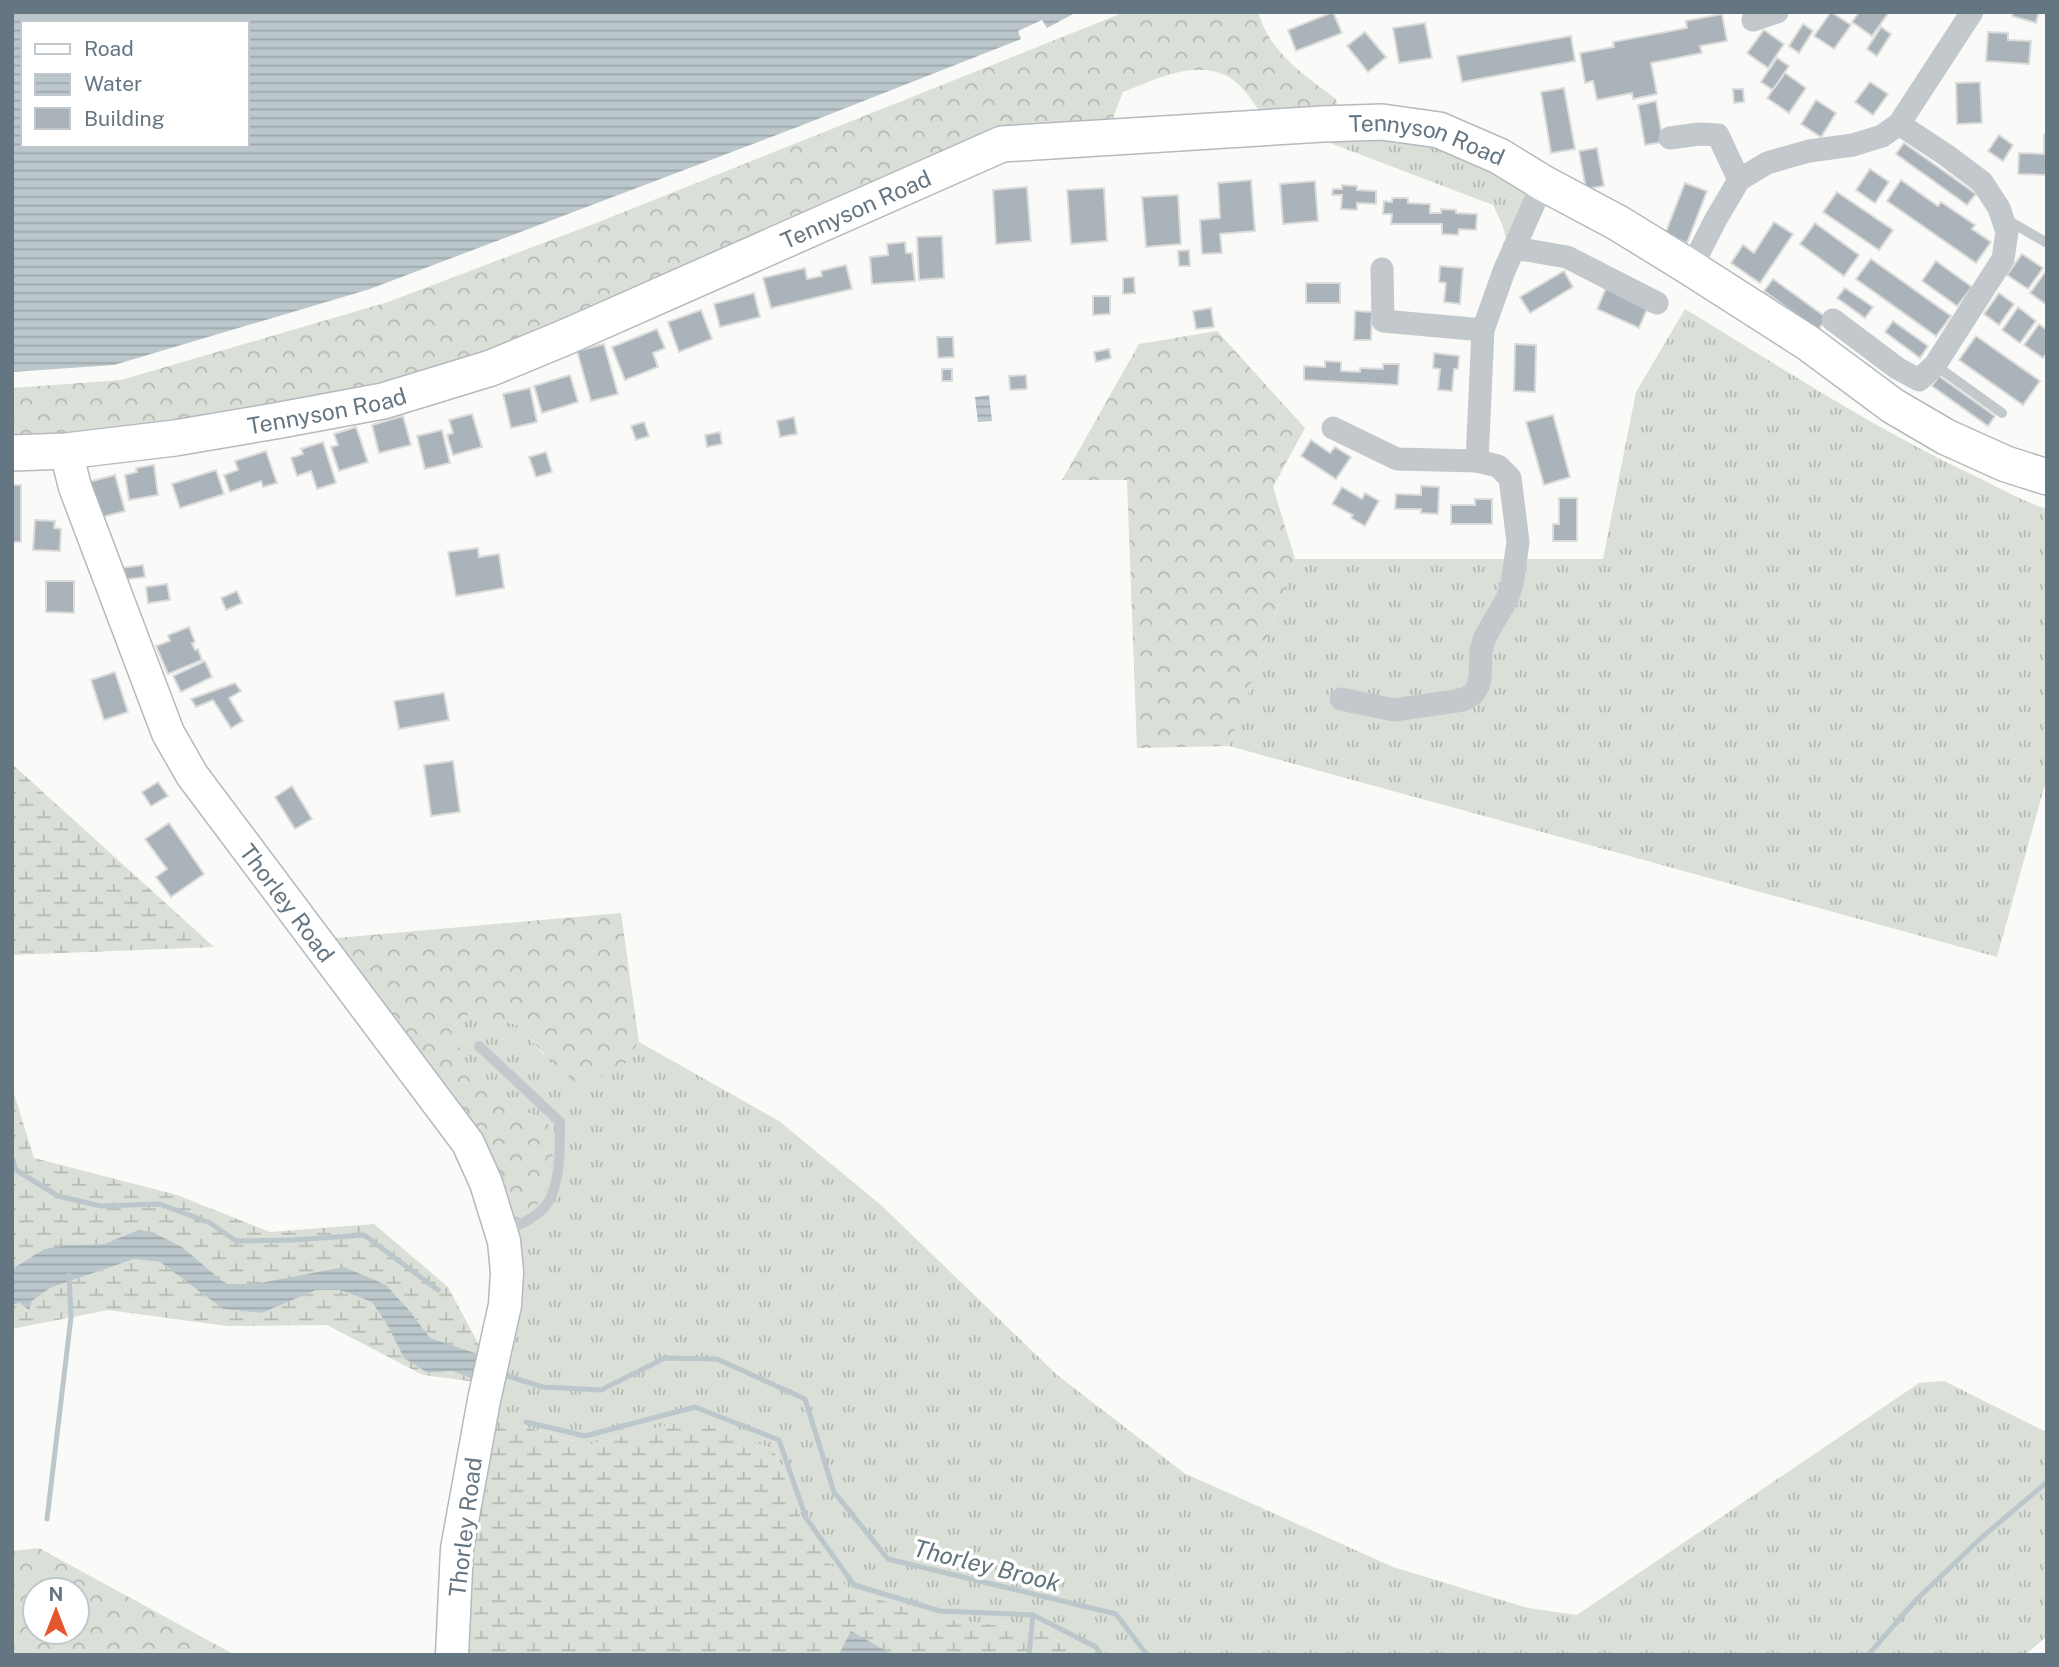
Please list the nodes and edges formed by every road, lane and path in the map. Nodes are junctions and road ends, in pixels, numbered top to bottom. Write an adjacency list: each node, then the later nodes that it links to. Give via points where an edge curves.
1 (1777, 12): 3 (street)
2 (1972, 12): 4 (street)
3 (1753, 20)
4 (1899, 124): 6 (street, via 1882,136 1853,145 1767,163); 8 (street, via 1982,182)
5 (1670, 138): 6 (street, via 1717,135)
6 (1739, 180): 11 (street)
7 (1543, 183): 10 (street); 11 (main road, Tennyson Road); 19 (main road, Tennyson Road, via 1499,156 1439,130 1382,122 1002,144 491,368 383,401 175,438)
8 (2002, 216): 9 (lane); 16 (street, via 2007,232 2003,259)
9 (2047, 243)
10 (1514, 248): 13 (street, via 1567,257); 15 (street)
11 (1691, 268): 22 (main road, Tennyson Road, via 1808,343 1893,406 1946,437)
12 (1382, 269): 15 (street, via 1383,321)
13 (1657, 303)
14 (1833, 320): 16 (street, via 1919,380)
15 (1483, 330): 21 (street)
16 (1935, 365): 17 (lane)
17 (2002, 413)
18 (1333, 428): 21 (street, via 1398,458)
19 (66, 451): 20 (main road, Tennyson Road); 25 (main road, Thorley Road, via 75,487 168,733 192,775 468,1143)
20 (12, 453)
21 (1477, 461): 23 (street, via 1498,466 1510,478 1518,542 1507,599 1481,651 1478,686 1463,700 1406,709)
22 (2047, 477)
23 (1341, 699)
24 (479, 1046): 25 (lane, via 560,1122 553,1192 545,1207 528,1221)
25 (502, 1233): 26 (main road, Thorley Road, via 505,1305 457,1549)
26 (452, 1655)

